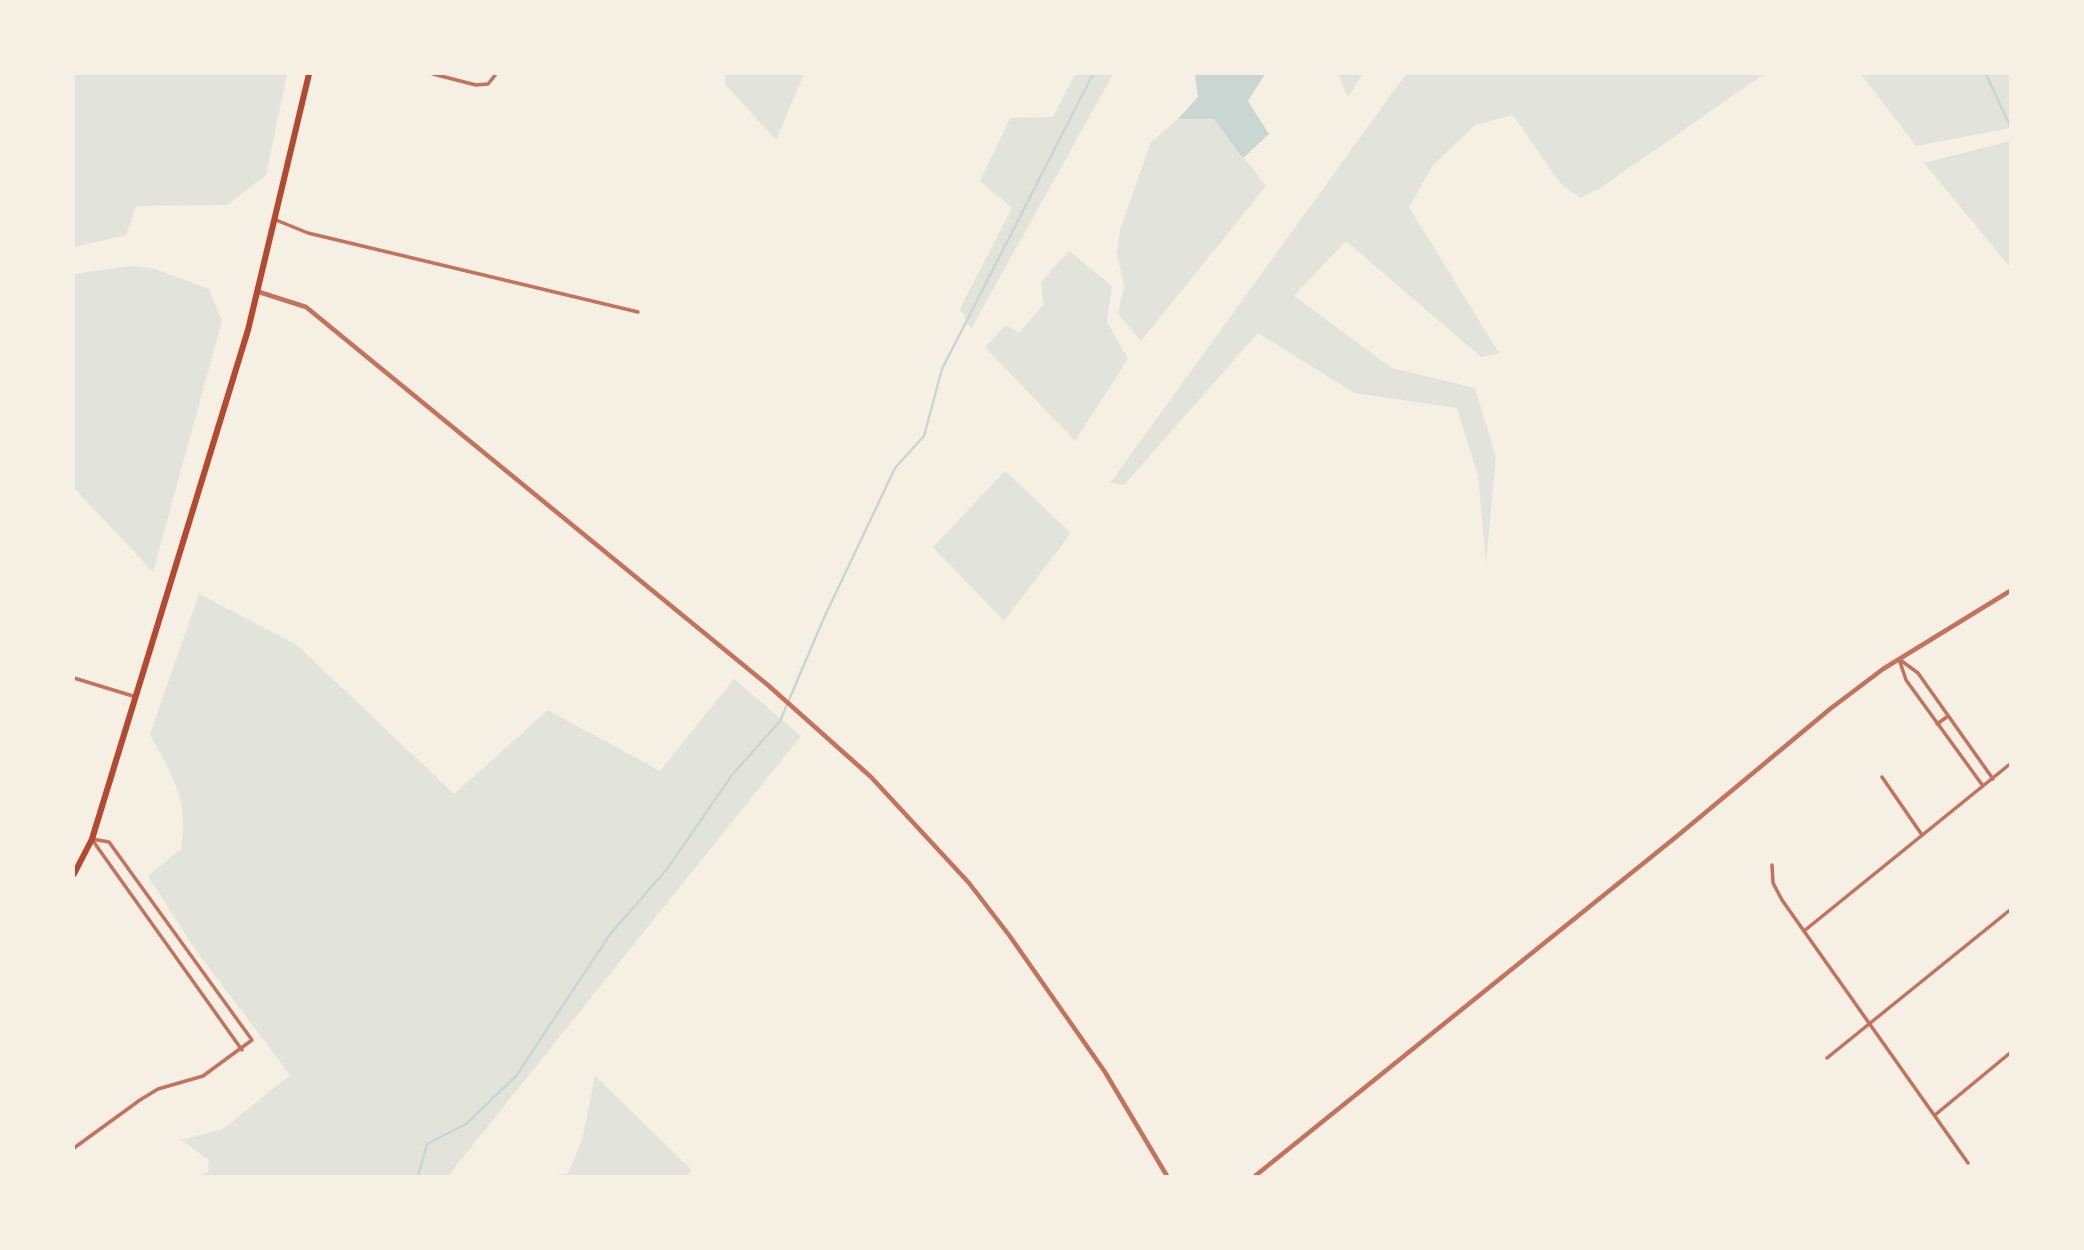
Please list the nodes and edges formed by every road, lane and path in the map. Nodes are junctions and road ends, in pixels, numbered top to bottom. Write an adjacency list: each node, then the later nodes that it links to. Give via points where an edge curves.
1 (309, 74): 4 (highway)
2 (433, 74): 3 (street, via 476,85 488,84)
3 (496, 74)
4 (276, 220): 5 (highway); 6 (street, via 308,233)
5 (259, 292): 10 (highway); 30 (street, via 306,307 769,686 871,777 977,893 1083,1040)
6 (638, 312)
7 (2011, 591): 8 (street)
8 (1899, 659): 11 (street, via 1918,673); 12 (street, via 1906,680); 31 (street, via 1830,709)
9 (74, 678): 10 (street)
10 (135, 697): 18 (highway)
11 (1948, 716): 12 (street); 15 (street)
12 (1937, 724): 16 (street)
13 (2011, 764): 15 (street)
14 (1882, 777): 17 (street)
15 (1993, 779): 16 (street)
16 (1983, 786): 17 (street)
17 (1922, 835): 22 (street)
18 (92, 839): 20 (highway); 24 (street); 24 (street, via 109,842 253,1040)
19 (1772, 865): 22 (street, via 1773,883)
20 (74, 874)
21 (2011, 910): 23 (street)
22 (1804, 931): 23 (street)
23 (1871, 1023): 26 (street); 27 (street)
24 (242, 1050): 28 (street, via 204,1076 158,1089 139,1100)
25 (2011, 1053): 27 (street)
26 (1827, 1058)
27 (1936, 1115): 29 (street)
28 (74, 1148)
29 (1968, 1163)
30 (1167, 1177)
31 (1255, 1177)

